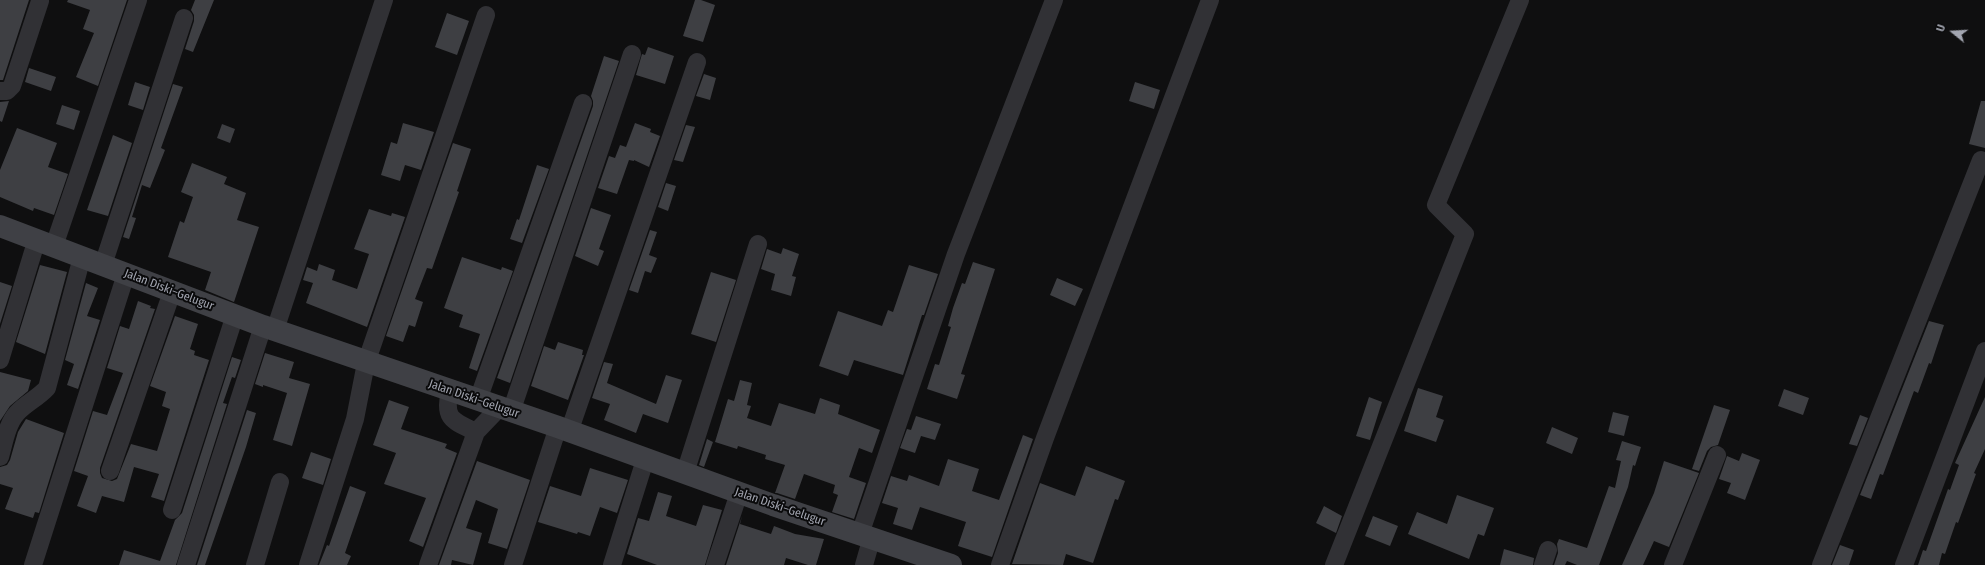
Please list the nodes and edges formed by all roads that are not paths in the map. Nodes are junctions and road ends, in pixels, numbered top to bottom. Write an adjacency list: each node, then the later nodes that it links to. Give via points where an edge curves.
1 (138, 0): 15 (street)
2 (384, 0): 22 (street)
3 (1054, 0): 39 (street, via 956,254)
4 (1210, 0): 50 (street, via 1045,438)
5 (1520, 0): 51 (street, via 1436,205 1465,234)
6 (40, 1): 11 (street, via 12,86 7,91)
7 (486, 15): 25 (street)
8 (184, 18): 18 (street)
9 (632, 54): 28 (street)
10 (697, 62): 29 (street)
11 (0, 91)
12 (583, 103): 27 (street)
13 (1981, 160): 53 (street)
14 (0, 226): 15 (main road, Jalan Diski–Gelugur)
15 (46, 242): 17 (main road, Jalan Diski–Gelugur); 24 (street)
16 (758, 244): 35 (street)
17 (82, 257): 18 (main road, Jalan Diski–Gelugur); 32 (street, via 46,388 41,395 16,414)
18 (103, 265): 19 (main road, Jalan Diski–Gelugur)
19 (126, 274): 20 (main road, Jalan Diski–Gelugur); 41 (street)
20 (172, 292): 21 (main road, Jalan Diski–Gelugur); 34 (street)
21 (235, 315): 22 (main road, Jalan Diski–Gelugur); 38 (street)
22 (269, 328): 25 (main road, Jalan Diski–Gelugur); 42 (street)
23 (1985, 351): 54 (street)
24 (0, 360)
25 (366, 363): 26 (main road, Jalan Diski–Gelugur); 44 (street, via 355,419)
26 (450, 391): 27 (main road, Jalan Diski–Gelugur); 30 (street, via 447,404 450,417)
27 (478, 400): 28 (main road, Jalan Diski–Gelugur)
28 (505, 410): 29 (main road, Jalan Diski–Gelugur); 30 (street)
29 (563, 430): 33 (main road, Jalan Diski–Gelugur); 46 (street)
30 (476, 432): 45 (street)
31 (1717, 455): 52 (street)
32 (0, 457)
33 (645, 460): 35 (main road, Jalan Diski–Gelugur); 47 (street)
34 (110, 471)
35 (685, 474): 37 (main road, Jalan Diski–Gelugur)
36 (280, 482): 43 (street)
37 (739, 493): 39 (main road, Jalan Diski–Gelugur); 48 (street)
38 (172, 510)
39 (866, 536): 40 (main road, Jalan Diski–Gelugur); 49 (street)
40 (941, 563)
41 (33, 565)
42 (186, 565)
43 (254, 565)
44 (308, 565)
45 (428, 565)
46 (513, 565)
47 (612, 565)
48 (715, 565)
49 (864, 565)
50 (1000, 565)
51 (1334, 565)
52 (1673, 565)
53 (1821, 565)
54 (1904, 565)

